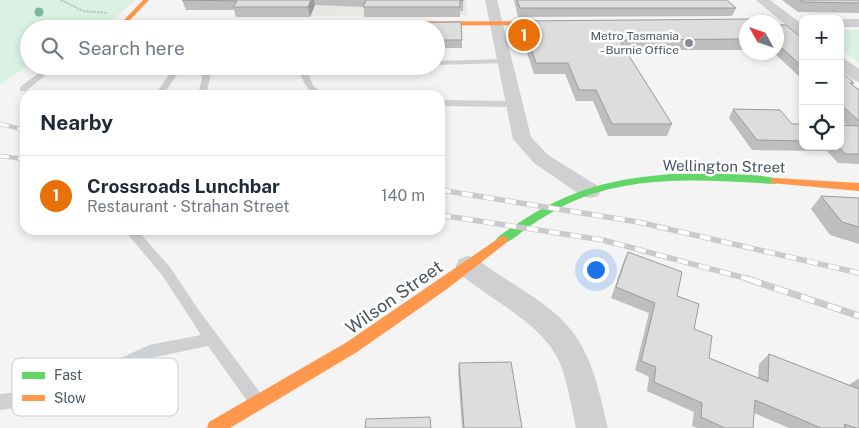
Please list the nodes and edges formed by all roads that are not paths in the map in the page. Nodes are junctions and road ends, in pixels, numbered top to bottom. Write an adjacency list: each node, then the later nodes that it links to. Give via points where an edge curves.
1 (146, 0): 4 (street)
2 (491, 0): 5 (street)
3 (762, 0): 8 (street)
4 (127, 20)
5 (495, 23): 6 (street); 11 (street); 12 (street)
6 (572, 23)
7 (784, 23): 8 (street)
8 (797, 23)
9 (844, 23): 10 (street)
10 (859, 23)
11 (445, 24)
12 (504, 61): 13 (lane); 25 (street)
13 (445, 63)
14 (844, 65): 19 (street)
15 (41, 75): 20 (lane)
16 (173, 75): 21 (lane)
17 (207, 75): 22 (lane)
18 (304, 75): 23 (lane)
19 (859, 77)
20 (23, 88)
21 (162, 90)
22 (203, 90)
23 (314, 90)
24 (445, 103): 25 (lane)
25 (513, 104): 27 (street, via 522,138 541,159)
26 (859, 187): 27 (street, Wellington Street, via 671,178)
27 (590, 191): 29 (street, Wilson Street, via 536,216)
28 (134, 235): 30 (lane, via 166,272)
29 (468, 266): 32 (street, Wilson Street, via 351,347); 34 (street, via 540,318 562,340 579,375)
30 (211, 339): 31 (lane, via 149,352); 32 (lane)
31 (136, 358)
32 (258, 404): 33 (street, Wilson Street)
33 (215, 428)
34 (592, 428)

